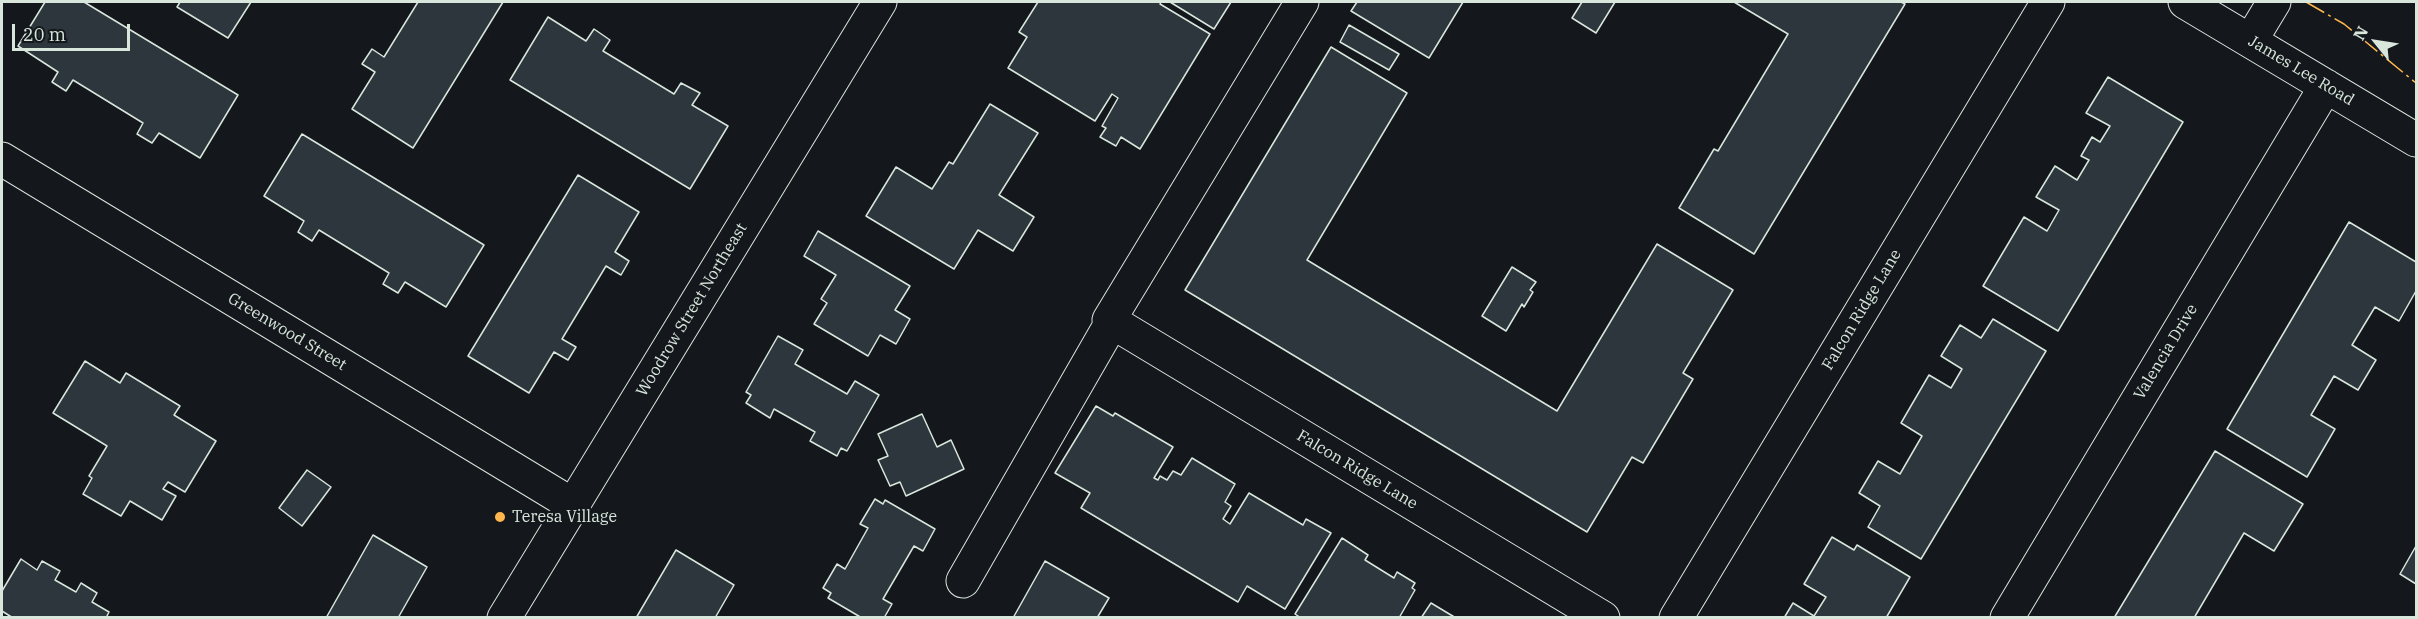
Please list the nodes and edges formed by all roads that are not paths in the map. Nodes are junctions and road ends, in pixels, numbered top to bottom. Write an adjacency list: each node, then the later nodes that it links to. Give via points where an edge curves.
1 (880, 2): 11 (street, Woodrow Street Northeast)
2 (1302, 2): 10 (street, via 1109,320)
3 (2048, 2): 15 (street, Falcon Ridge Lane)
4 (2185, 2): 6 (street, James Lee Road)
5 (2274, 2): 6 (street)
6 (2251, 40): 7 (street, James Lee Road)
7 (2326, 86): 8 (street, James Lee Road); 16 (street, Valencia Drive)
8 (2416, 140)
9 (2, 159): 11 (street, Greenwood Street)
10 (1112, 322): 12 (street); 14 (street, Falcon Ridge Lane)
11 (573, 505): 13 (street, Woodrow Street Northeast)
12 (963, 581)
13 (504, 618)
14 (1602, 618)
15 (1676, 618)
16 (2007, 618)

